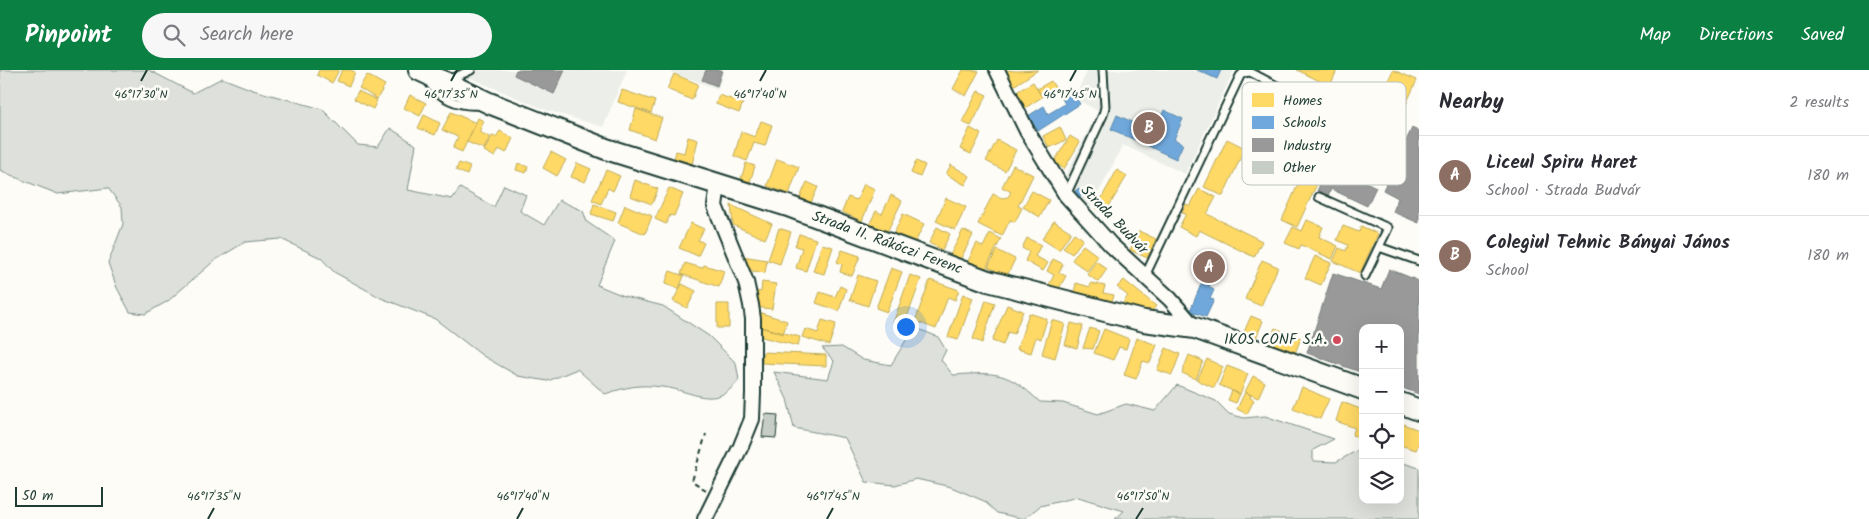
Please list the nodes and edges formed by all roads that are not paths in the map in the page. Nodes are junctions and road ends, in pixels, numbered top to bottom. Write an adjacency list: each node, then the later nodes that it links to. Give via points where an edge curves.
1 (471, 70): 5 (lane)
2 (998, 70): 9 (street, Strada Budvár, via 1027,131)
3 (1103, 70): 9 (lane, via 1103,115)
4 (421, 71): 5 (main road, Strada II. Rákóczi Ferenc); 7 (lane, via 445,98 466,105)
5 (444, 82): 7 (main road, Strada II. Rákóczi Ferenc)
6 (1269, 82): 13 (lane, via 1250,72 1240,76)
7 (489, 103): 8 (main road, Strada II. Rákóczi Ferenc, via 606,148)
8 (718, 184): 15 (main road, Strada II. Rákóczi Ferenc, via 788,206 988,281 1144,321); 19 (street, via 715,206 746,282 751,305 752,419)
9 (1066, 195): 13 (street, Strada Budvár, via 1111,245)
10 (1319, 197): 11 (lane, via 1388,228)
11 (1379, 247): 12 (lane); 14 (lane)
12 (1419, 261)
13 (1145, 276): 15 (street, Strada Budvár)
14 (1365, 276)
15 (1194, 328): 16 (main road, Strada II. Rákóczi Ferenc)
16 (1359, 388)
17 (1404, 404): 18 (main road)
18 (1419, 410)
19 (705, 519)

